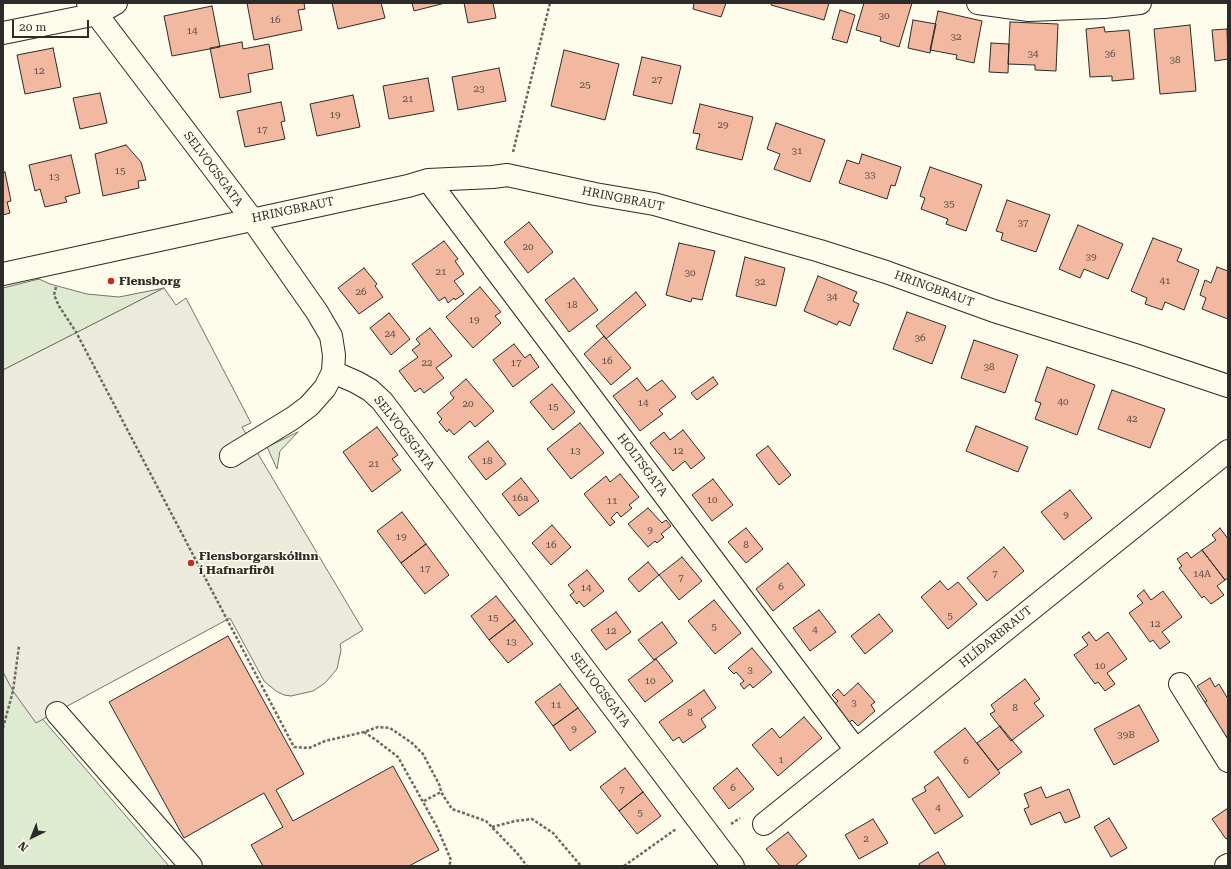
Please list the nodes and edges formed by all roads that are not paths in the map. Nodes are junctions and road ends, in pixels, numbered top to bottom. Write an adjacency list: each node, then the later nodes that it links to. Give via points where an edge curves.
1 (116, 3): 4 (street)
2 (978, 3): 3 (street, via 1028,10)
3 (1140, 3)
4 (93, 9): 5 (street); 7 (street, SELVOGSGATA)
5 (3, 33)
6 (428, 180): 7 (street, HRINGBRAUT); 10 (street, HRINGBRAUT, via 506,176 654,204 820,251 994,311); 15 (street, HOLTSGATA)
7 (252, 219): 8 (street, HRINGBRAUT); 9 (street, SELVOGSGATA, via 331,336)
8 (3, 274)
9 (333, 372): 12 (street, via 325,388 309,406); 19 (street, SELVOGSGATA, via 370,390 382,401)
10 (1228, 386)
11 (1228, 451): 15 (street, HLÍÐARBRAUT)
12 (231, 456)
13 (1180, 684): 16 (street)
14 (57, 713): 18 (street)
15 (856, 750): 17 (street, HLÍÐARBRAUT)
16 (1228, 761)
17 (764, 824)
18 (191, 866)
19 (733, 866)

